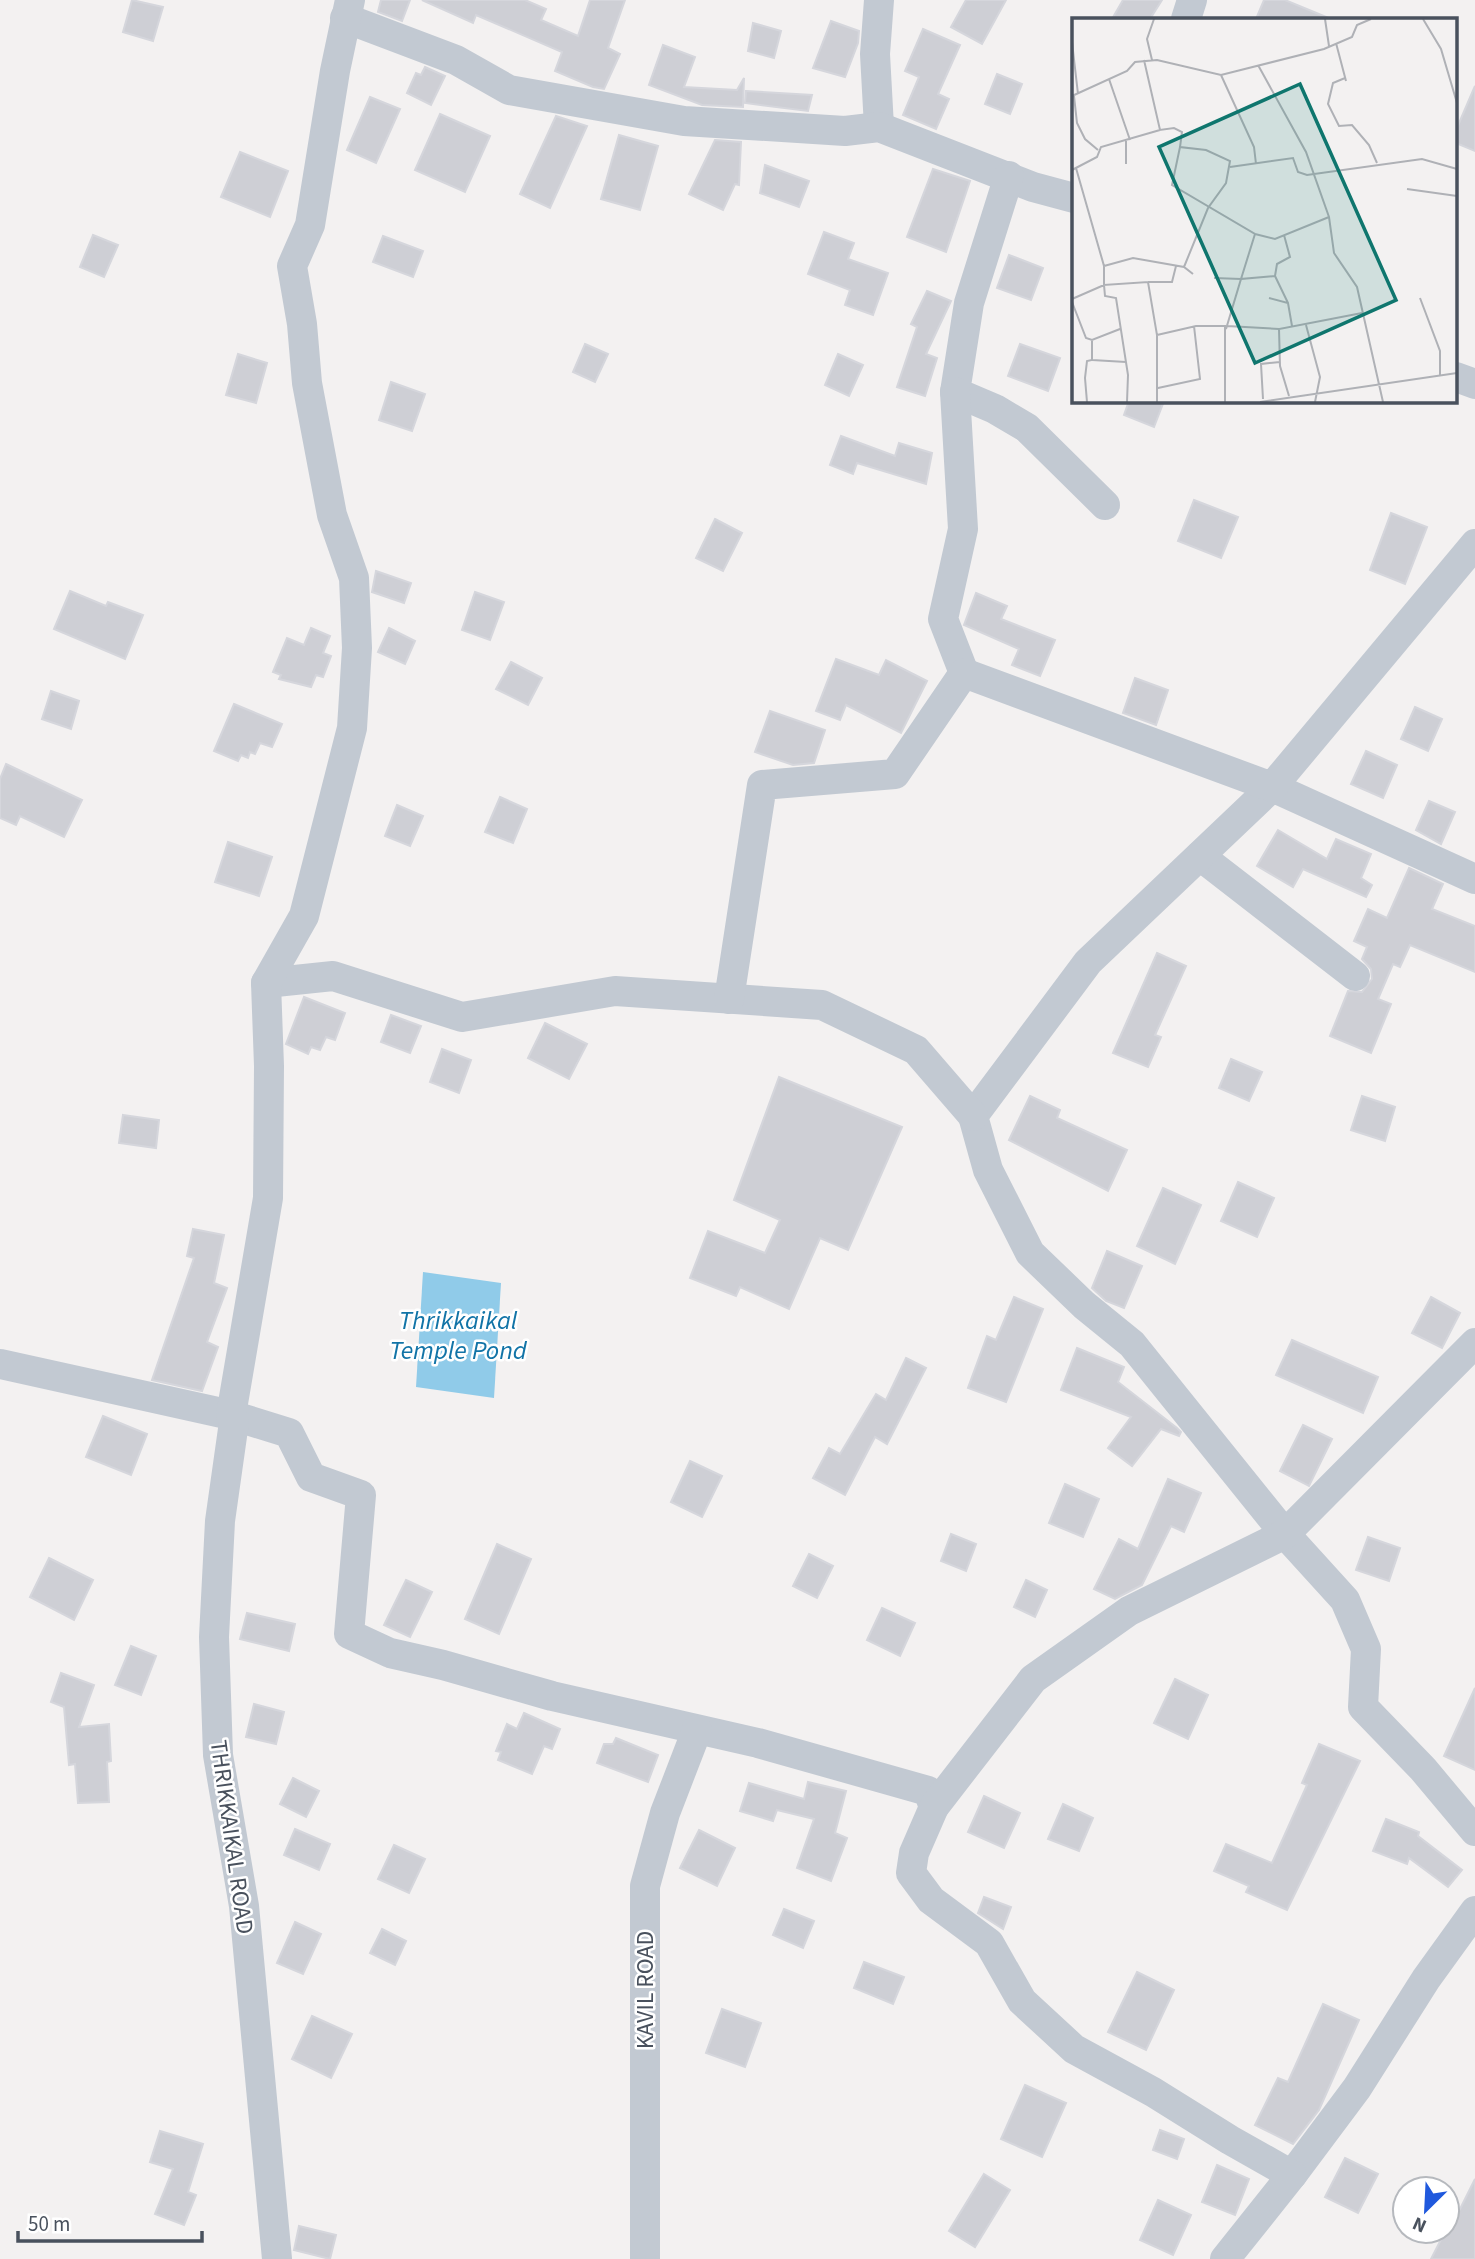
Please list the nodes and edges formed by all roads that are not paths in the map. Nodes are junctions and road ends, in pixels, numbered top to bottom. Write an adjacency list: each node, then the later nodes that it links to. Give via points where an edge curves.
1 (879, 0): 5 (street, via 875,54)
2 (1192, 0): 4 (street)
3 (348, 9): 5 (street, via 509,90 696,122 845,131); 18 (street, via 310,225 292,266 307,383 332,515 354,578 357,648 352,728 304,916)
4 (1186, 18)
5 (879, 127): 6 (street)
6 (1009, 176): 7 (street); 10 (street, via 969,303)
7 (1072, 197)
8 (1458, 377): 9 (street)
9 (1475, 384)
10 (955, 392): 11 (street, via 1027,428); 13 (street, via 963,529 943,619)
11 (1105, 505)
12 (1475, 544): 14 (street)
13 (964, 673): 14 (street); 19 (street, via 895,774 762,785)
14 (1272, 787): 15 (street); 16 (street)
15 (1200, 856): 17 (street); 20 (street, via 1088,962)
16 (1475, 879)
17 (1355, 976)
18 (266, 983): 19 (street, via 333,976 462,1017 615,991); 23 (street, THRIKKAIKAL ROAD, via 268,1198)
19 (729, 999): 20 (street, via 822,1005 916,1050)
20 (973, 1116): 24 (street, via 988,1170 1030,1253 1132,1344)
21 (1475, 1343): 24 (street)
22 (0, 1364): 23 (street)
23 (230, 1415): 25 (street, via 289,1433 311,1478 361,1495 349,1634 390,1653); 30 (street, THRIKKAIKAL ROAD, via 214,1637 218,1755 244,1906)
24 (1285, 1534): 26 (street, via 1129,1611 1033,1679); 27 (street, via 1345,1600 1366,1649 1363,1707)
25 (697, 1730): 26 (street, via 928,1791); 31 (street, KAVIL ROAD, via 665,1813 645,1886)
26 (934, 1807): 29 (street, via 914,1853 911,1873 931,1900 989,1943 1022,2001 1074,2049)
27 (1475, 1831)
28 (1475, 1911): 29 (street, via 1357,2088)
29 (1292, 2175): 32 (street)
30 (277, 2259)
31 (645, 2259)
32 (1225, 2259)

